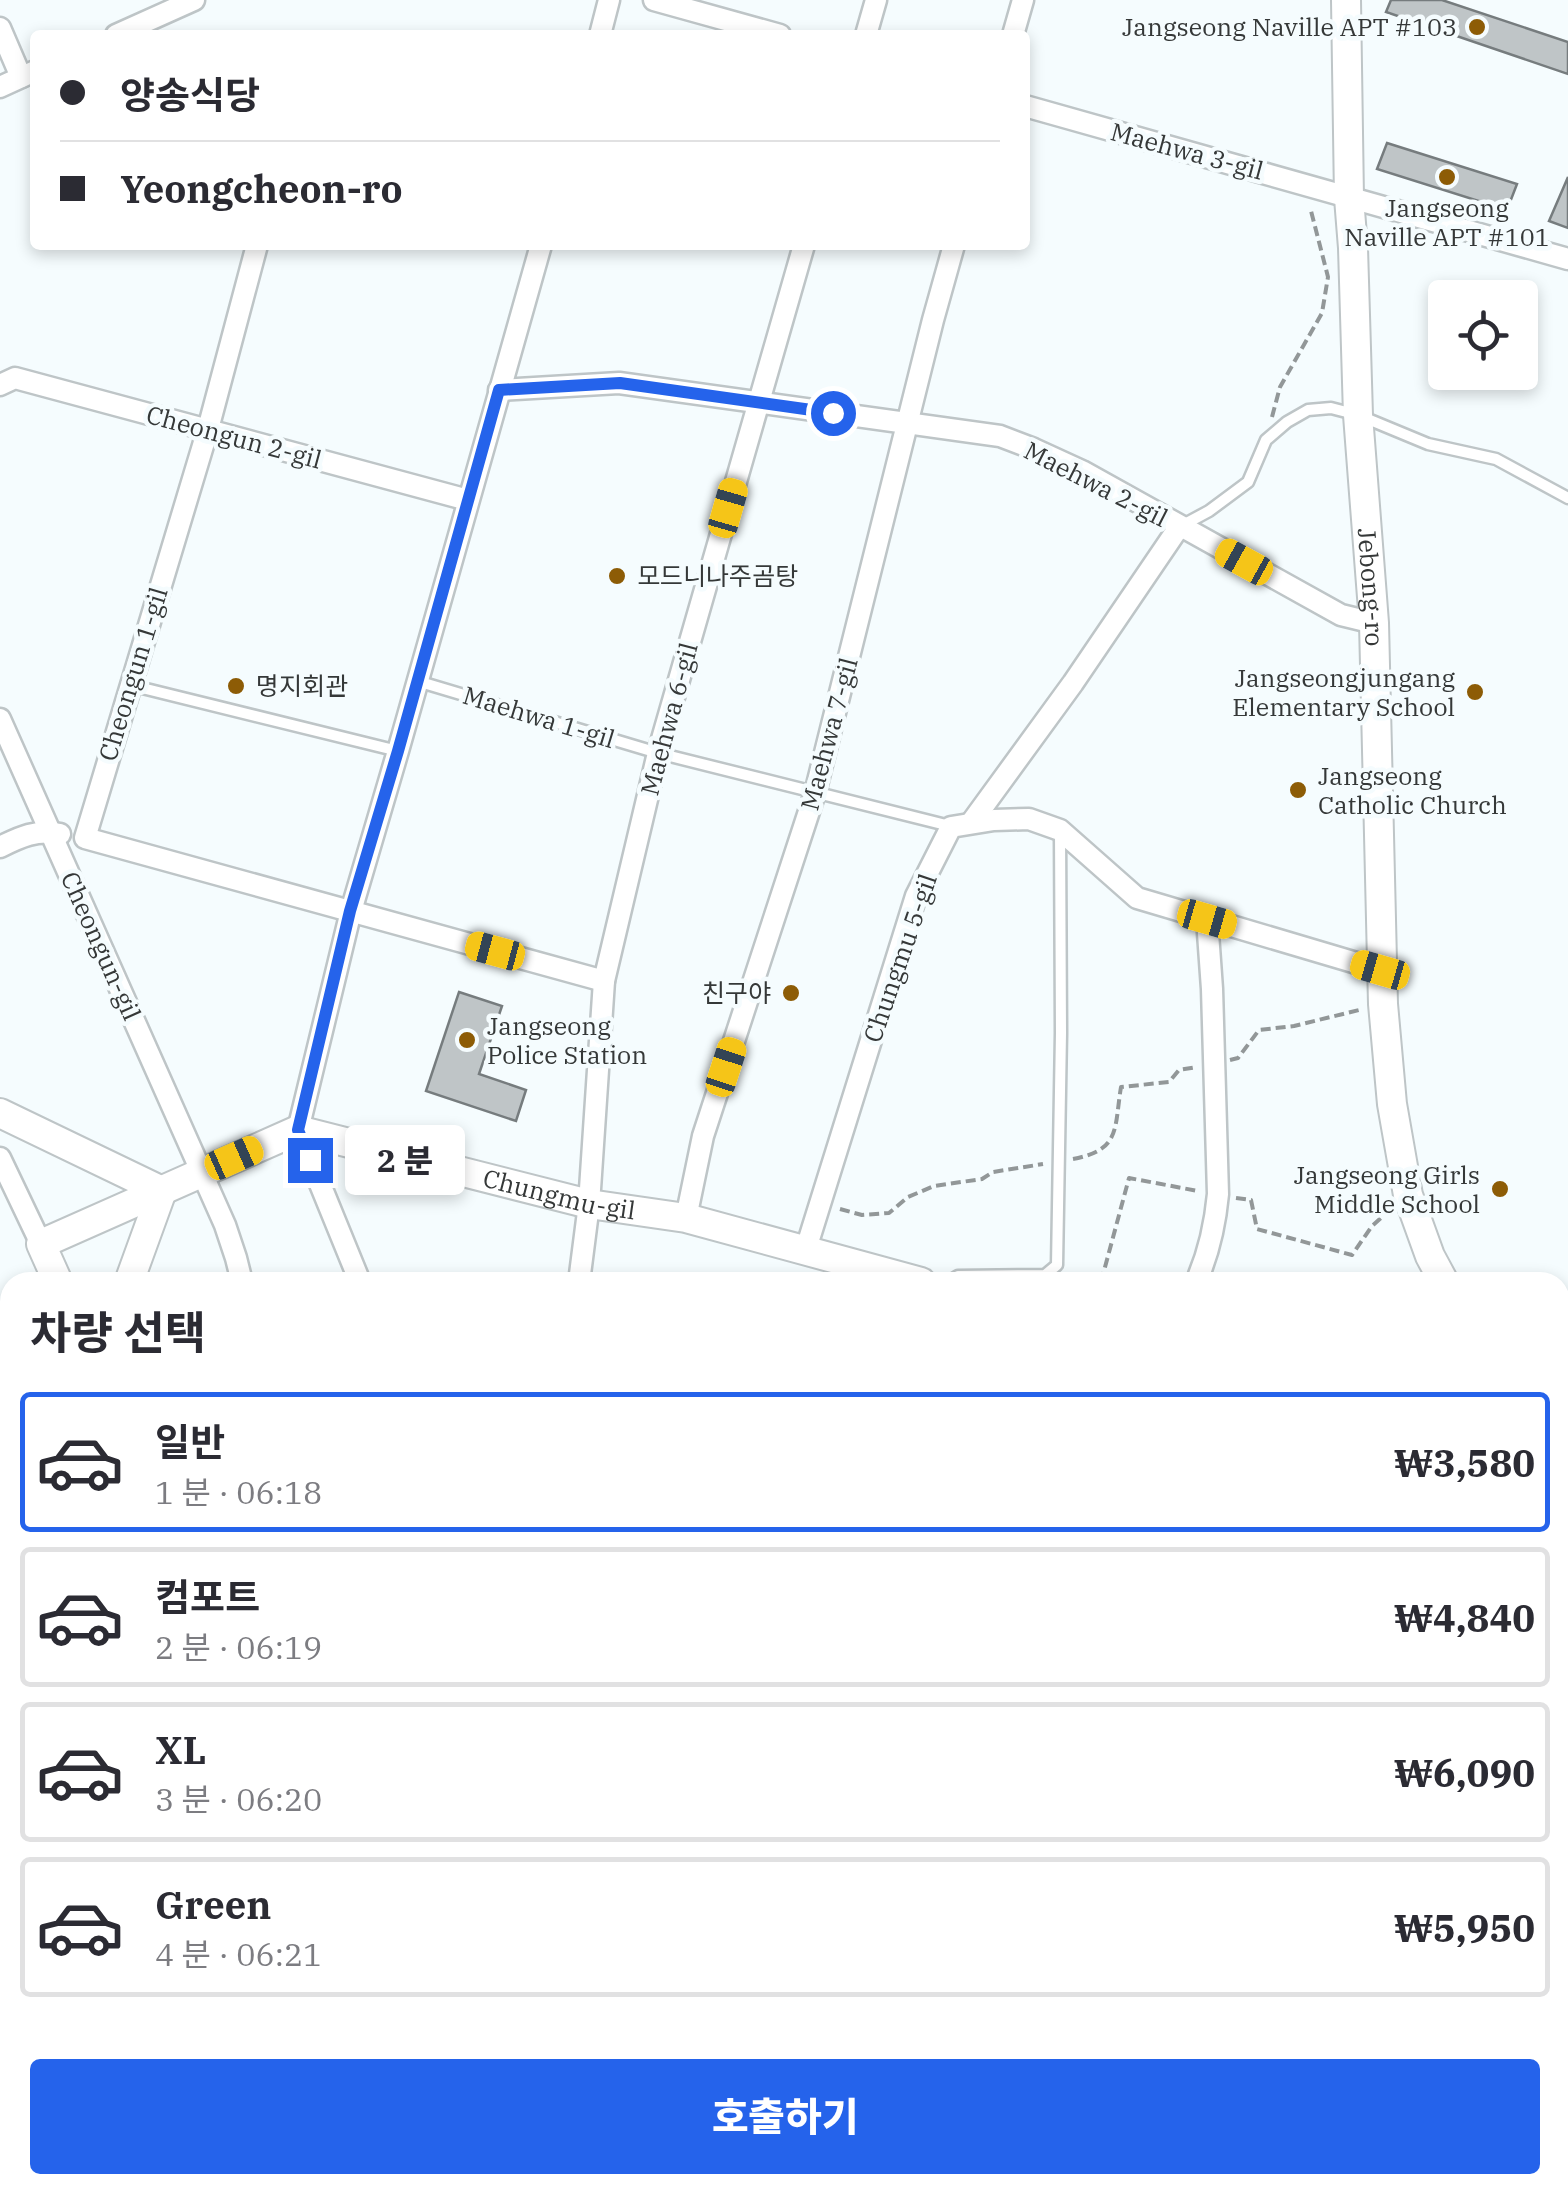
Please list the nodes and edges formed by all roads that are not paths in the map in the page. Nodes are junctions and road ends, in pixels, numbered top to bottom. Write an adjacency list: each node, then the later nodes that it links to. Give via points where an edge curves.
1 (194, 0): 8 (street)
2 (610, 0): 9 (street)
3 (654, 0): 10 (street)
4 (876, 0): 11 (street)
5 (1024, 0): 12 (street)
6 (1346, 0): 16 (street, Jebong-ro)
7 (0, 28): 13 (street)
8 (128, 30)
9 (601, 30)
10 (762, 30)
11 (867, 30)
12 (1015, 30)
13 (28, 74): 14 (street)
14 (0, 87)
15 (1030, 107): 16 (street, Maehwa 3-gil)
16 (1349, 198): 21 (street, Maehwa 3-gil); 25 (street, Jebong-ro)
17 (256, 250): 27 (street, Cheongun 1-gil)
18 (540, 250): 23 (street)
19 (803, 250): 24 (street, Maehwa 6-gil)
20 (953, 250): 26 (street, Maehwa 7-gil)
21 (1568, 259)
22 (0, 385): 27 (street, Cheongun 2-gil, via 15,378)
23 (499, 390): 24 (street, Maehwa 2-gil, via 620,383); 29 (street)
24 (758, 403): 26 (street, Maehwa 2-gil); 36 (street, Maehwa 6-gil)
25 (1358, 415): 28 (lane, via 1428,444 1496,459); 30 (lane, via 1308,410 1288,422 1266,440 1248,482); 31 (street, Jebong-ro)
26 (908, 423): 30 (street, Maehwa 2-gil, via 1000,436 1034,448); 37 (street, Maehwa 7-gil)
27 (208, 429): 29 (street, Cheongun 2-gil); 33 (street, Cheongun 1-gil)
28 (1568, 498)
29 (468, 500): 32 (street)
30 (1179, 527): 31 (street, Maehwa 2-gil, via 1341,616); 38 (street, Chungmu 5-gil, via 1073,683)
31 (1374, 624): 45 (street, Jebong-ro)
32 (417, 681): 35 (street); 36 (lane, Maehwa 1-gil)
33 (129, 685): 35 (lane); 41 (street, Cheongun 1-gil)
34 (0, 719): 40 (street, Cheongun-gil)
35 (398, 751): 43 (street)
36 (658, 752): 37 (lane, Maehwa 1-gil); 46 (street, Maehwa 6-gil)
37 (815, 793): 38 (lane, Maehwa 1-gil); 53 (street, Maehwa 7-gil, via 704,1136)
38 (961, 825): 39 (street, via 1029,818); 55 (street, Chungmu 5-gil, via 916,896)
39 (1060, 830): 44 (street, via 1137,898); 62 (lane, via 1056,1264)
40 (50, 832): 41 (street); 42 (street); 50 (street, Cheongun-gil)
41 (85, 838): 43 (street)
42 (0, 847)
43 (350, 911): 46 (street); 48 (street)
44 (1207, 919): 45 (street); 63 (street, via 1218,1194)
45 (1380, 970): 64 (street, Jebong-ro, via 1408,1196)
46 (604, 982): 52 (street, Maehwa 6-gil)
47 (0, 1113): 51 (street)
48 (298, 1130): 50 (street); 52 (street, Chungmu-gil); 59 (street)
49 (0, 1158): 54 (street)
50 (202, 1173): 51 (street); 58 (street, Cheongun-gil)
51 (162, 1191): 54 (street); 57 (street)
52 (589, 1204): 53 (street, Chungmu-gil); 60 (street, Maehwa 6-gil)
53 (686, 1218): 55 (street, Chungmu-gil)
54 (40, 1244): 56 (street)
55 (805, 1252): 61 (street, Chungmu-gil)
56 (53, 1272)
57 (134, 1272)
58 (240, 1272)
59 (356, 1272)
60 (580, 1272)
61 (882, 1272)
62 (1048, 1272)
63 (1201, 1272)
64 (1439, 1272)

